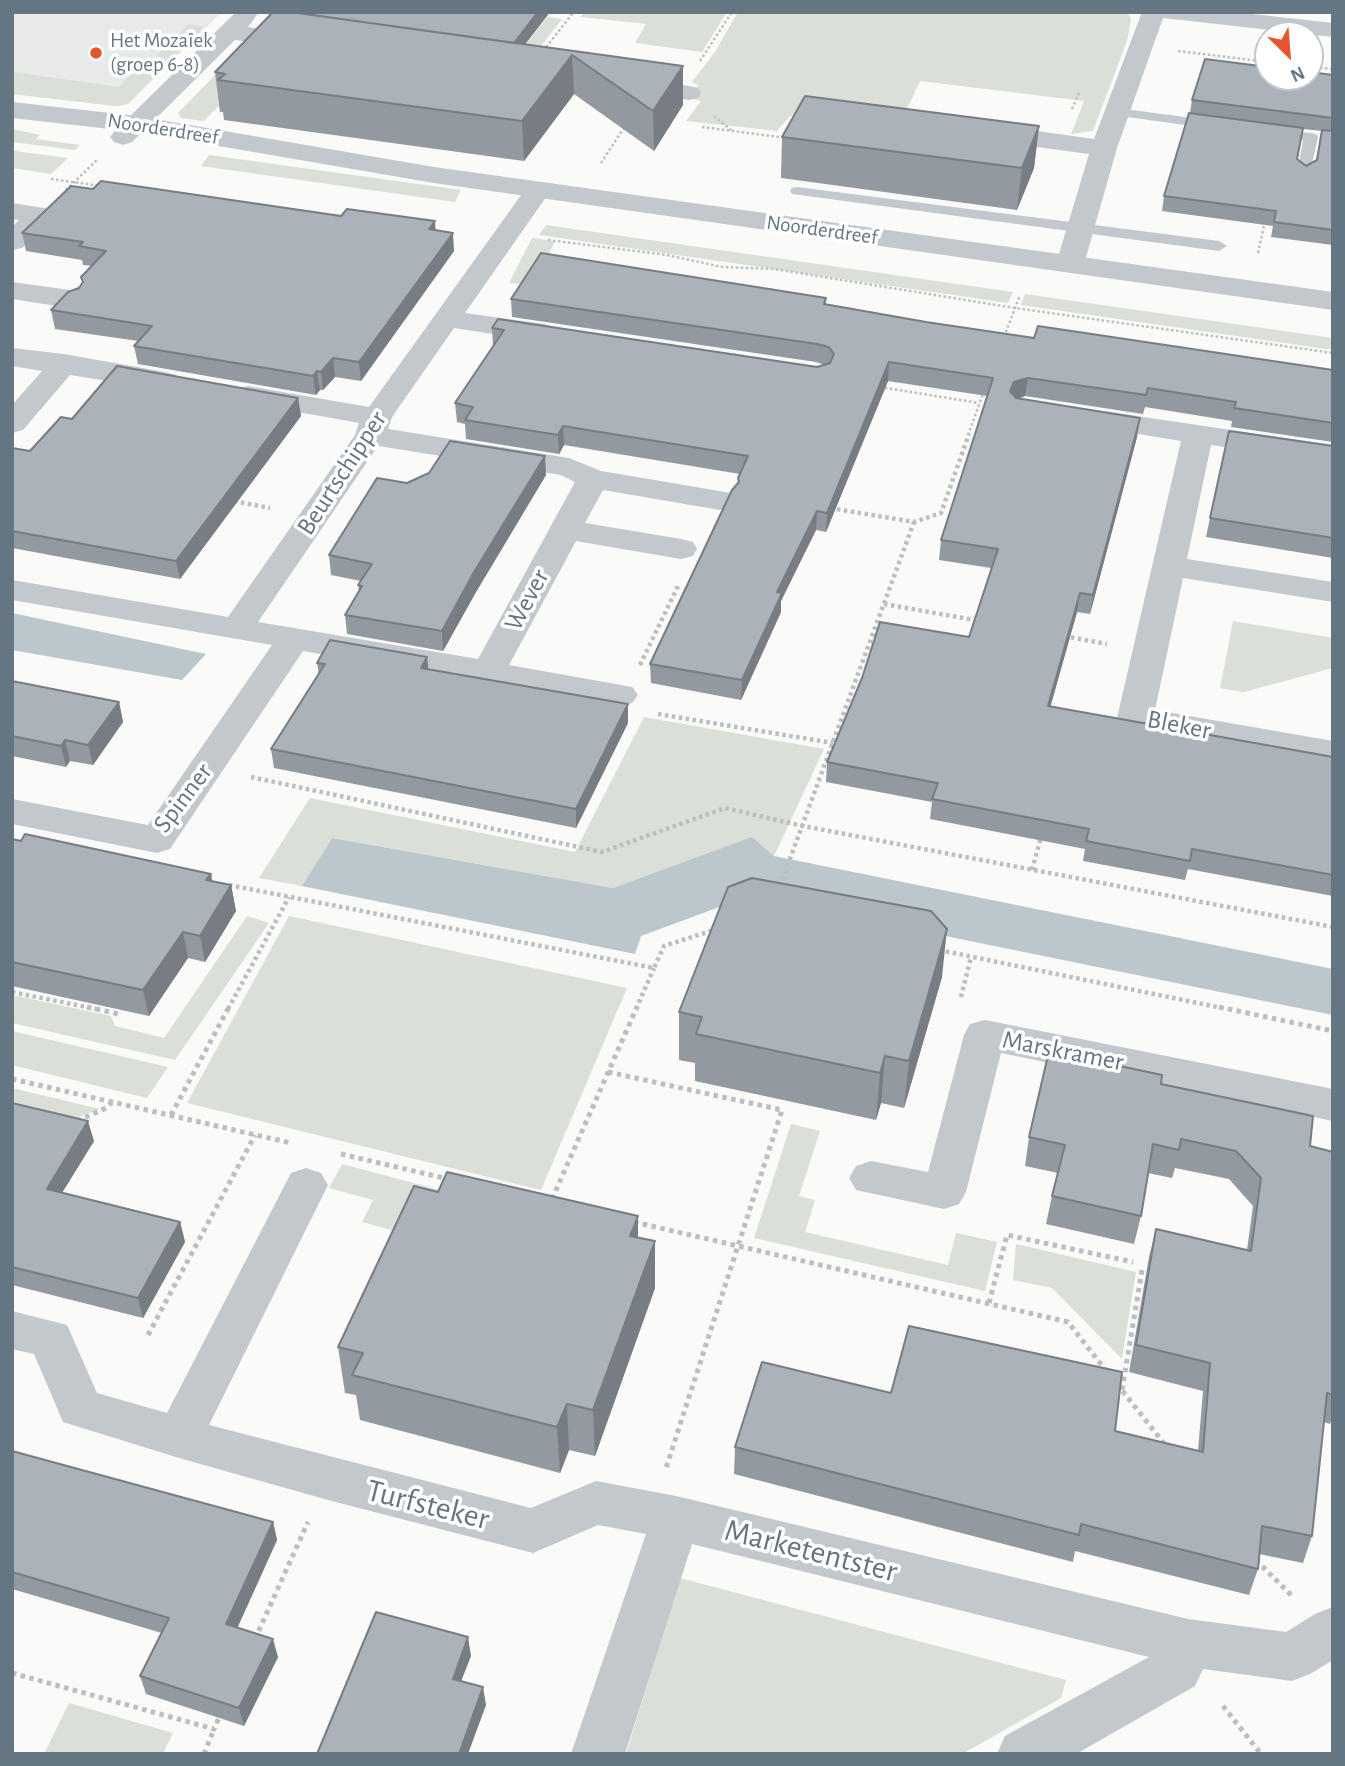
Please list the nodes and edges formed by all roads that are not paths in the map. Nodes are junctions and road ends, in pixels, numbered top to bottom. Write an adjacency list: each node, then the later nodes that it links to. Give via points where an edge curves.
1 (249, 12): 5 (street)
2 (1154, 12): 10 (street)
3 (1166, 12): 4 (street)
4 (1333, 30)
5 (230, 32): 6 (street); 14 (street)
6 (332, 46)
7 (607, 82): 8 (street)
8 (684, 92)
9 (12, 110): 14 (street, Noorderdreef)
10 (1117, 112): 12 (lane); 16 (street)
11 (12, 118): 14 (street, Noorderdreef, via 58,129)
12 (1232, 127)
13 (964, 129): 16 (street)
14 (130, 130): 18 (street, Noorderdreef, via 212,150 312,156)
15 (1258, 130): 17 (lane, via 1319,138)
16 (1104, 148): 21 (street)
17 (1304, 174)
18 (538, 190): 24 (street, Noorderdreef); 28 (street, Beurtschipper)
19 (797, 191): 21 (lane)
20 (12, 211): 22 (street, via 40,215)
21 (1080, 228): 23 (lane); 24 (street)
22 (12, 242)
23 (1219, 246)
24 (1070, 264): 27 (street, Noorderdreef)
25 (12, 290): 26 (street)
26 (70, 299)
27 (1333, 301)
28 (449, 319): 29 (street); 34 (street, Beurtschipper)
29 (568, 337)
30 (12, 357): 31 (street)
31 (64, 363): 33 (street); 34 (street, via 208,388)
32 (1063, 414): 35 (street)
33 (12, 424)
34 (374, 426): 37 (street, via 569,467); 44 (street, Beurtschipper)
35 (1198, 434): 36 (street); 41 (street, Bleker)
36 (1333, 454)
37 (593, 479): 38 (street); 39 (street, Wever)
38 (720, 500)
39 (565, 529): 40 (street); 46 (street, Wever)
40 (682, 563)
41 (1170, 566): 43 (street); 48 (street, Bleker, via 1135,718)
42 (12, 590): 44 (street)
43 (1333, 593)
44 (237, 628): 45 (street)
45 (294, 638): 46 (street); 49 (street, Spinner, via 157,840)
46 (488, 671): 47 (street)
47 (622, 696)
48 (1333, 753)
49 (12, 811)
50 (1333, 1105): 52 (street, Marskramer, via 985,1035 944,1192)
51 (304, 1165): 54 (street)
52 (871, 1178)
53 (12, 1330): 54 (street, Turfsteker, via 51,1339 80,1408)
54 (179, 1437): 55 (street, Turfsteker, via 533,1531 596,1503)
55 (669, 1496): 57 (street, Marketentster); 58 (street)
56 (1316, 1617): 57 (street, Marketentster, via 1292,1657)
57 (1188, 1643): 59 (street, via 1177,1669)
58 (598, 1754)
59 (1024, 1754)

